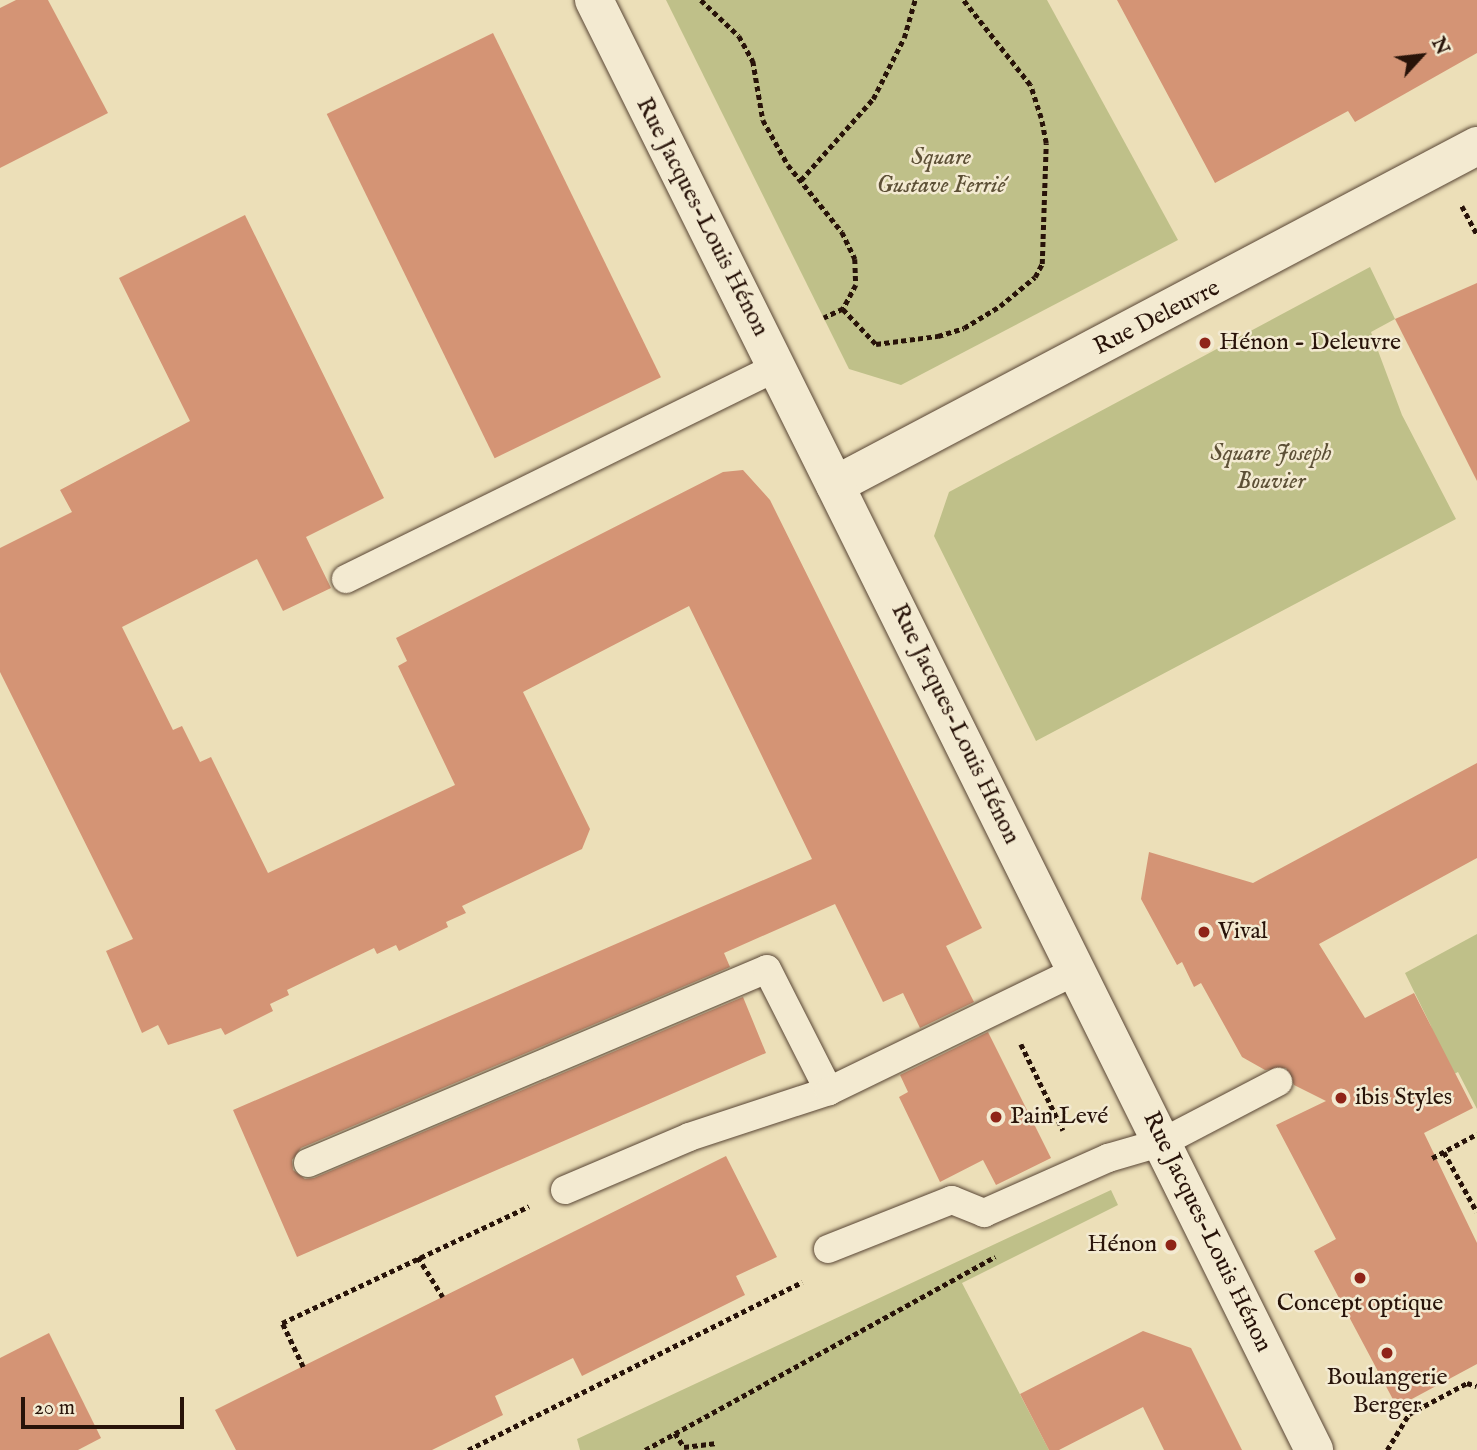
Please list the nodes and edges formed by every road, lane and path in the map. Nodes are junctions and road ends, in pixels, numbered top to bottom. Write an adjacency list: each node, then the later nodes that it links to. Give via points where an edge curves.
1 (594, 0): 11 (street, Rue Jacques-Louis Hénon)
2 (701, 0): 6 (path, via 739,36 753,61 763,120 788,165)
3 (915, 0): 6 (path, via 904,38 873,99)
4 (963, 0): 9 (path, via 1030,85 1041,118 1046,143 1042,264 1035,277 1000,306 964,328 937,335 876,344)
5 (1477, 146): 12 (street, Rue Deleuvre)
6 (802, 180): 9 (path, via 842,232 855,259 856,285)
7 (1467, 215): 8 (path)
8 (1477, 234)
9 (843, 309): 10 (path)
10 (824, 318)
11 (776, 367): 12 (street, Rue Jacques-Louis Hénon); 13 (lane)
12 (835, 485): 14 (street, Rue Jacques-Louis Hénon)
13 (346, 579)
14 (1078, 970): 15 (lane); 19 (street, Rue Jacques-Louis Hénon)
15 (1003, 1008): 17 (lane); 23 (path)
16 (1278, 1082): 19 (lane)
17 (829, 1091): 22 (lane, via 767,969); 24 (lane, via 689,1136)
18 (1477, 1134): 20 (path)
19 (1163, 1142): 23 (lane); 36 (street, Rue Jacques-Louis Hénon)
20 (1444, 1152): 21 (path); 25 (path)
21 (1432, 1158)
22 (308, 1163)
23 (1082, 1169): 26 (lane, via 984,1213 952,1200)
24 (565, 1190): 28 (path)
25 (1477, 1212)
26 (828, 1249): 34 (path, via 805,1281)
27 (1004, 1252): 32 (path)
28 (418, 1256): 29 (path); 30 (path, via 282,1323)
29 (443, 1297)
30 (303, 1367)
31 (1477, 1387): 37 (path, via 1467,1383 1409,1414)
32 (675, 1433): 33 (path, via 684,1447); 35 (path)
33 (717, 1443)
34 (468, 1450)
35 (645, 1450)
36 (1314, 1450)
37 (1387, 1450)

